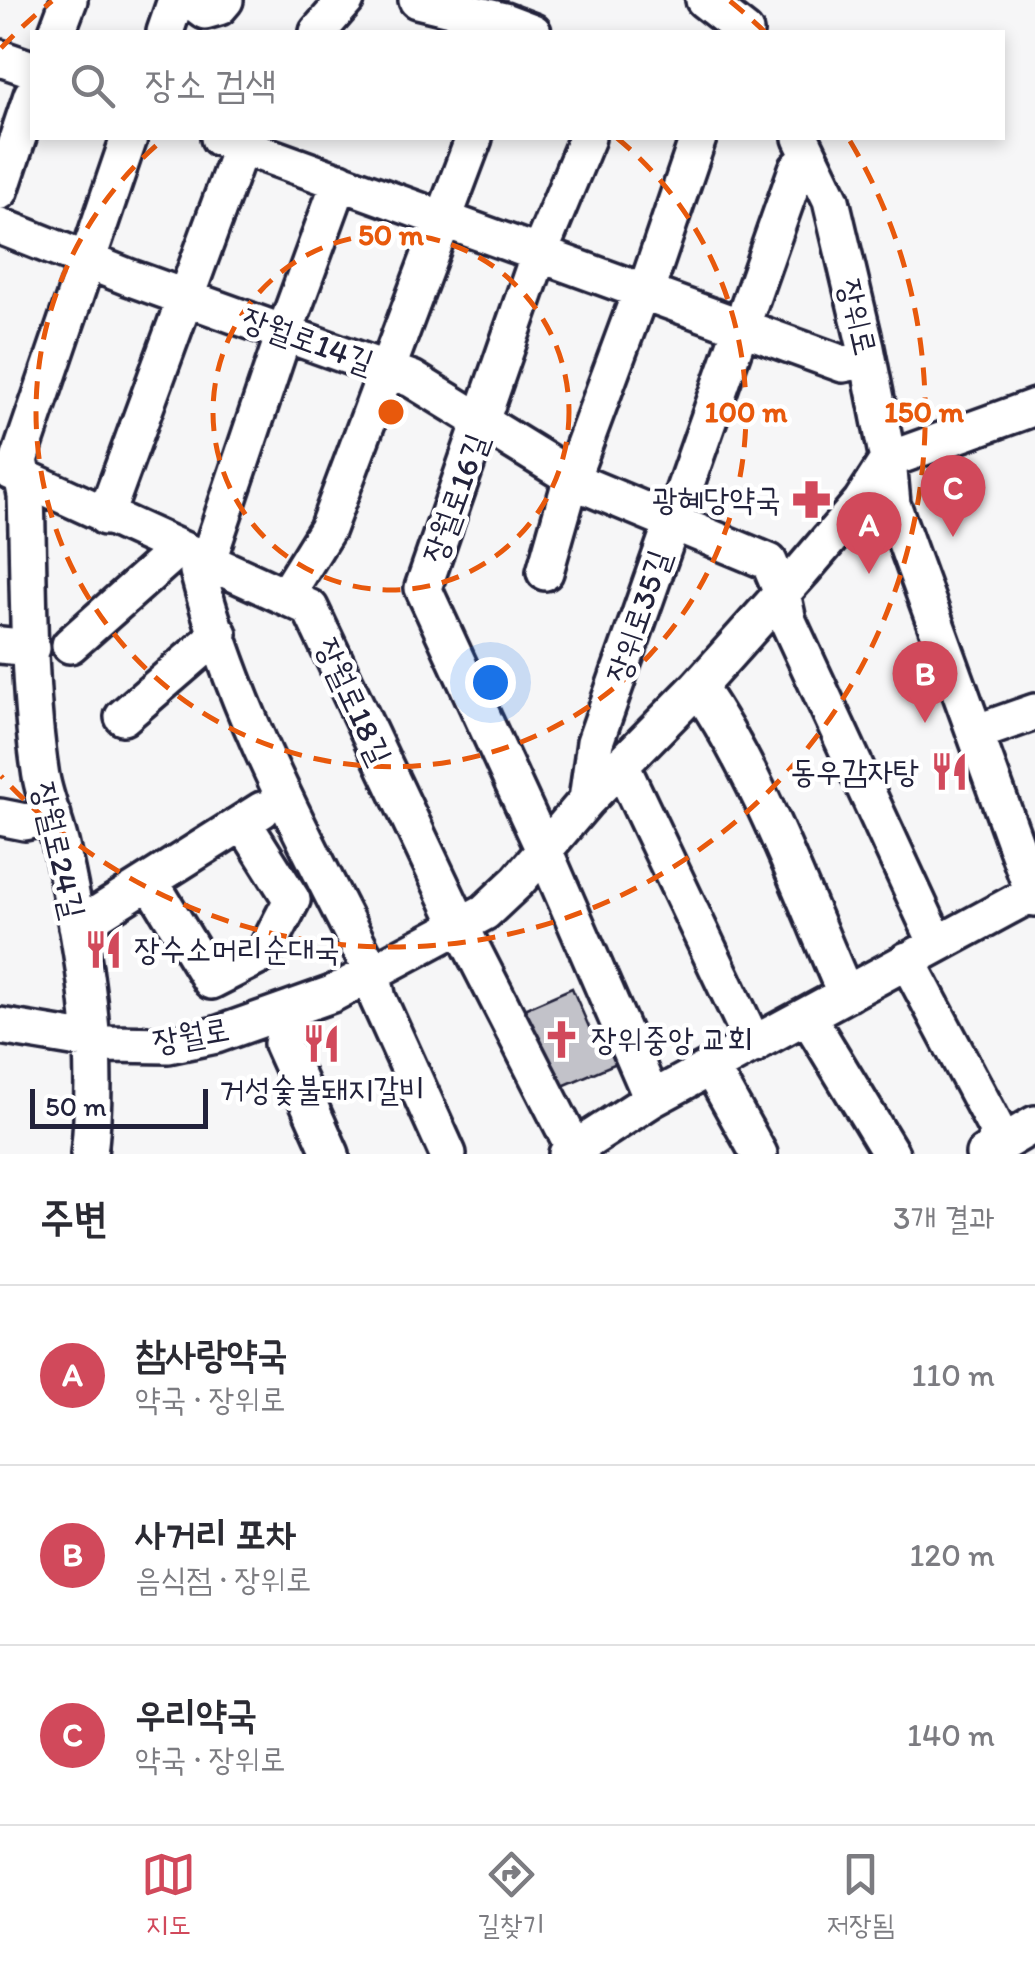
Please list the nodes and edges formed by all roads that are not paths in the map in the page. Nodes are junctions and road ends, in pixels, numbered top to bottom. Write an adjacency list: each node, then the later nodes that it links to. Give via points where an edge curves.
1 (70, 0): 8 (street)
2 (176, 0): 9 (street)
3 (190, 0): 4 (street, via 205,11)
4 (225, 0)
5 (346, 0): 10 (street)
6 (417, 0): 11 (street)
7 (704, 0): 12 (street)
8 (58, 30)
9 (166, 30)
10 (320, 30)
11 (522, 30)
12 (742, 30)
13 (0, 58): 14 (street)
14 (30, 68)
15 (30, 100): 23 (street)
16 (128, 140): 27 (street, 장월로24길)
17 (235, 140): 22 (street); 29 (street)
18 (473, 140): 24 (street)
19 (586, 140): 26 (street, 장월로16길)
20 (697, 140): 28 (street)
21 (806, 147): 30 (street, 장위로35길); 32 (street, 장위로, via 831,200)
22 (340, 181): 24 (street); 31 (street)
23 (0, 191)
24 (442, 218): 26 (street); 33 (street)
25 (0, 226): 27 (street, 장월로14길)
26 (539, 254): 28 (street); 35 (street, 장월로16길)
27 (88, 261): 29 (street, 장월로14길); 37 (street, 장월로24길)
28 (641, 291): 30 (street); 38 (street)
29 (187, 297): 31 (street, 장월로14길); 39 (street)
30 (740, 328): 32 (street, via 842,364); 40 (street, 장위로35길)
31 (285, 332): 33 (street, 장월로14길); 41 (street, via 212,548)
32 (868, 360): 36 (street, 장위로)
33 (386, 368): 35 (street, 장월로14길); 44 (street, via 328,529)
34 (1035, 408): 36 (street)
35 (482, 422): 38 (street, 장월로14길); 58 (street, 장월로16길, via 423,588)
36 (888, 460): 43 (street, 장월로, via 861,502); 51 (street, 장위로, via 892,504)
37 (12, 472): 39 (street, 장월로18길); 47 (street, 장월로24길)
38 (572, 477): 40 (street, 장월로14길); 42 (street)
39 (105, 517): 41 (street, 장월로18길)
40 (671, 521): 43 (street, 장월로14길, via 769,562); 54 (street, 장위로35길, via 594,742)
41 (190, 556): 44 (street, 장월로18길); 45 (street); 46 (street)
42 (545, 572)
43 (782, 593): 48 (street, 장월로); 63 (street)
44 (286, 596): 61 (street, 장월로18길, via 310,608)
45 (219, 634): 50 (street); 53 (street)
46 (70, 644)
47 (16, 647): 55 (street, 장월로24길)
48 (698, 687): 52 (street, 장월로); 65 (street)
49 (1035, 712): 51 (street)
50 (124, 717)
51 (975, 733): 60 (street, 장위로)
52 (622, 765): 54 (street, 장월로); 70 (street)
53 (284, 796): 57 (street); 64 (street)
54 (587, 800): 58 (street, 장월로)
55 (52, 816): 56 (street, via 25,822); 62 (street, 장월로24길)
56 (0, 817)
57 (243, 822): 59 (street); 59 (street, via 292,900 264,954 211,981)
58 (544, 850): 61 (street, 장월로, via 485,912); 72 (street)
59 (150, 882): 62 (street)
60 (1034, 896): 63 (street)
61 (460, 924): 64 (street, 장월로); 75 (street, 장월로18길)
62 (77, 926): 69 (street, 장월로24길)
63 (922, 952): 65 (street); 74 (street, via 996,1128)
64 (372, 972): 66 (street, 장월로); 78 (street)
65 (849, 993): 67 (street)
66 (292, 1008): 69 (street, 장월로, via 168,1046); 77 (street, via 282,1044)
67 (808, 1016): 70 (street); 80 (street)
68 (0, 1026): 69 (street, 장월로)
69 (93, 1041): 76 (street, 장월로24길)
70 (754, 1045): 71 (street)
71 (711, 1068): 72 (street); 79 (street)
72 (652, 1099): 75 (street)
73 (1035, 1124): 74 (street)
74 (993, 1151)
75 (572, 1153)
76 (90, 1154)
77 (331, 1154)
78 (448, 1154)
79 (759, 1154)
80 (891, 1154)

